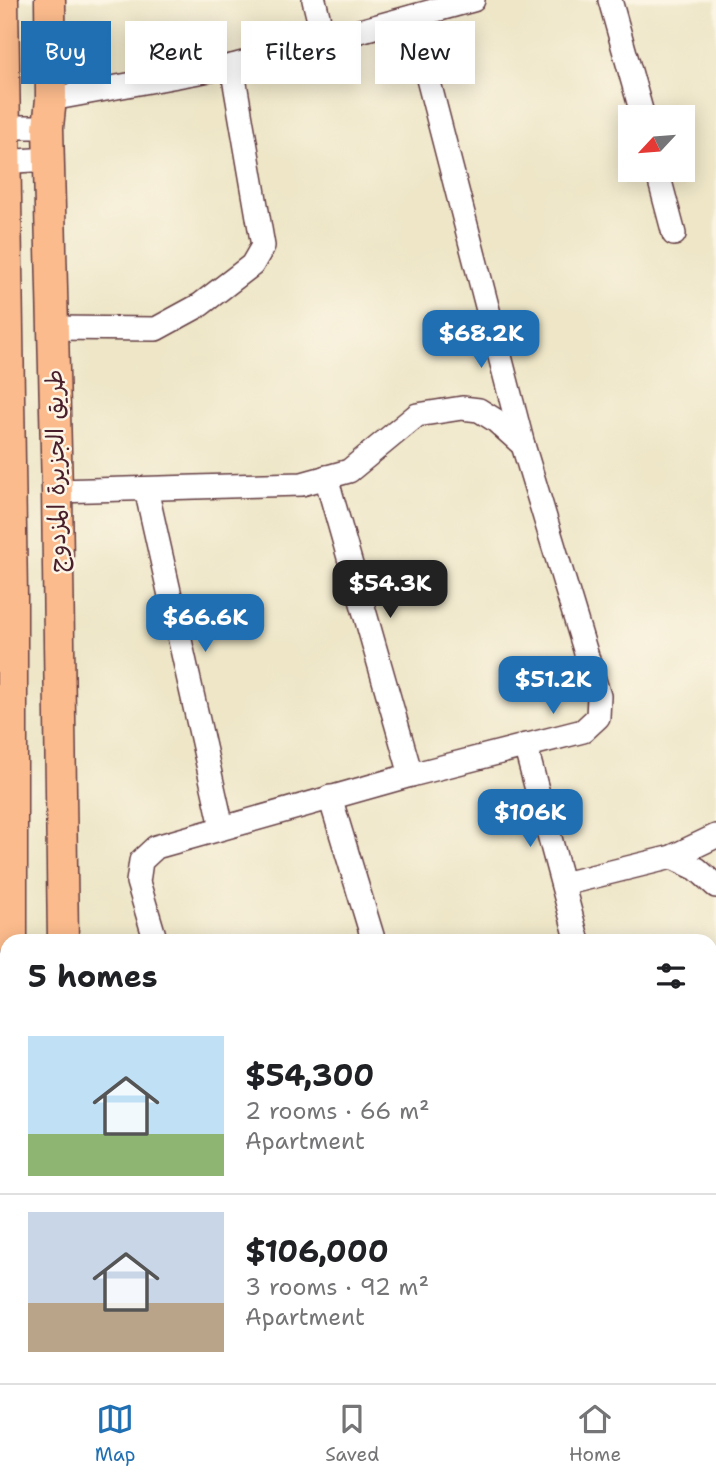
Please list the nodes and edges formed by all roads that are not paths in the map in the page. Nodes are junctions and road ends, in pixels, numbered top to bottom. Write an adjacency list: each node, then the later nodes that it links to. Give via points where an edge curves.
1 (3, 0): 13 (main road, طريق الجزيرة المزدوج)
2 (50, 0): 12 (main road, طريق الجزيرة المزدوج)
3 (314, 0): 7 (street)
4 (473, 0): 6 (street)
5 (610, 0): 11 (street)
6 (412, 17): 8 (street); 19 (street)
7 (319, 21)
8 (361, 31)
9 (241, 64): 10 (street)
10 (232, 66): 12 (street); 18 (street, via 263,246 260,255 200,305 156,329)
11 (639, 105)
12 (49, 113): 13 (street); 14 (main road, طريق الجزيرة المزدوج)
13 (3, 127): 15 (main road, طريق الجزيرة المزدوج)
14 (50, 159): 15 (street); 18 (main road, طريق الجزيرة المزدوج)
15 (4, 162): 31 (main road, طريق الجزيرة المزدوج, via 12,595)
16 (660, 182): 17 (street)
17 (674, 234)
18 (54, 328): 22 (main road, طريق الجزيرة المزدوج)
19 (523, 445): 20 (street, via 479,410 417,415 349,471); 23 (street, via 599,696 598,717 583,731)
20 (326, 477): 21 (street, via 302,484); 24 (street)
21 (146, 489): 22 (street); 26 (street)
22 (57, 491): 32 (main road, طريق الجزيرة المزدوج)
23 (525, 746): 24 (street); 29 (street)
24 (411, 775): 25 (street)
25 (330, 797): 26 (street); 34 (street)
26 (222, 827): 33 (street, via 156,847 141,861 138,882)
27 (716, 836): 28 (street)
28 (672, 857): 29 (street); 30 (street, via 697,869)
29 (563, 884): 35 (street)
30 (716, 886)
31 (8, 934)
32 (63, 934)
33 (154, 934)
34 (372, 934)
35 (576, 934)

